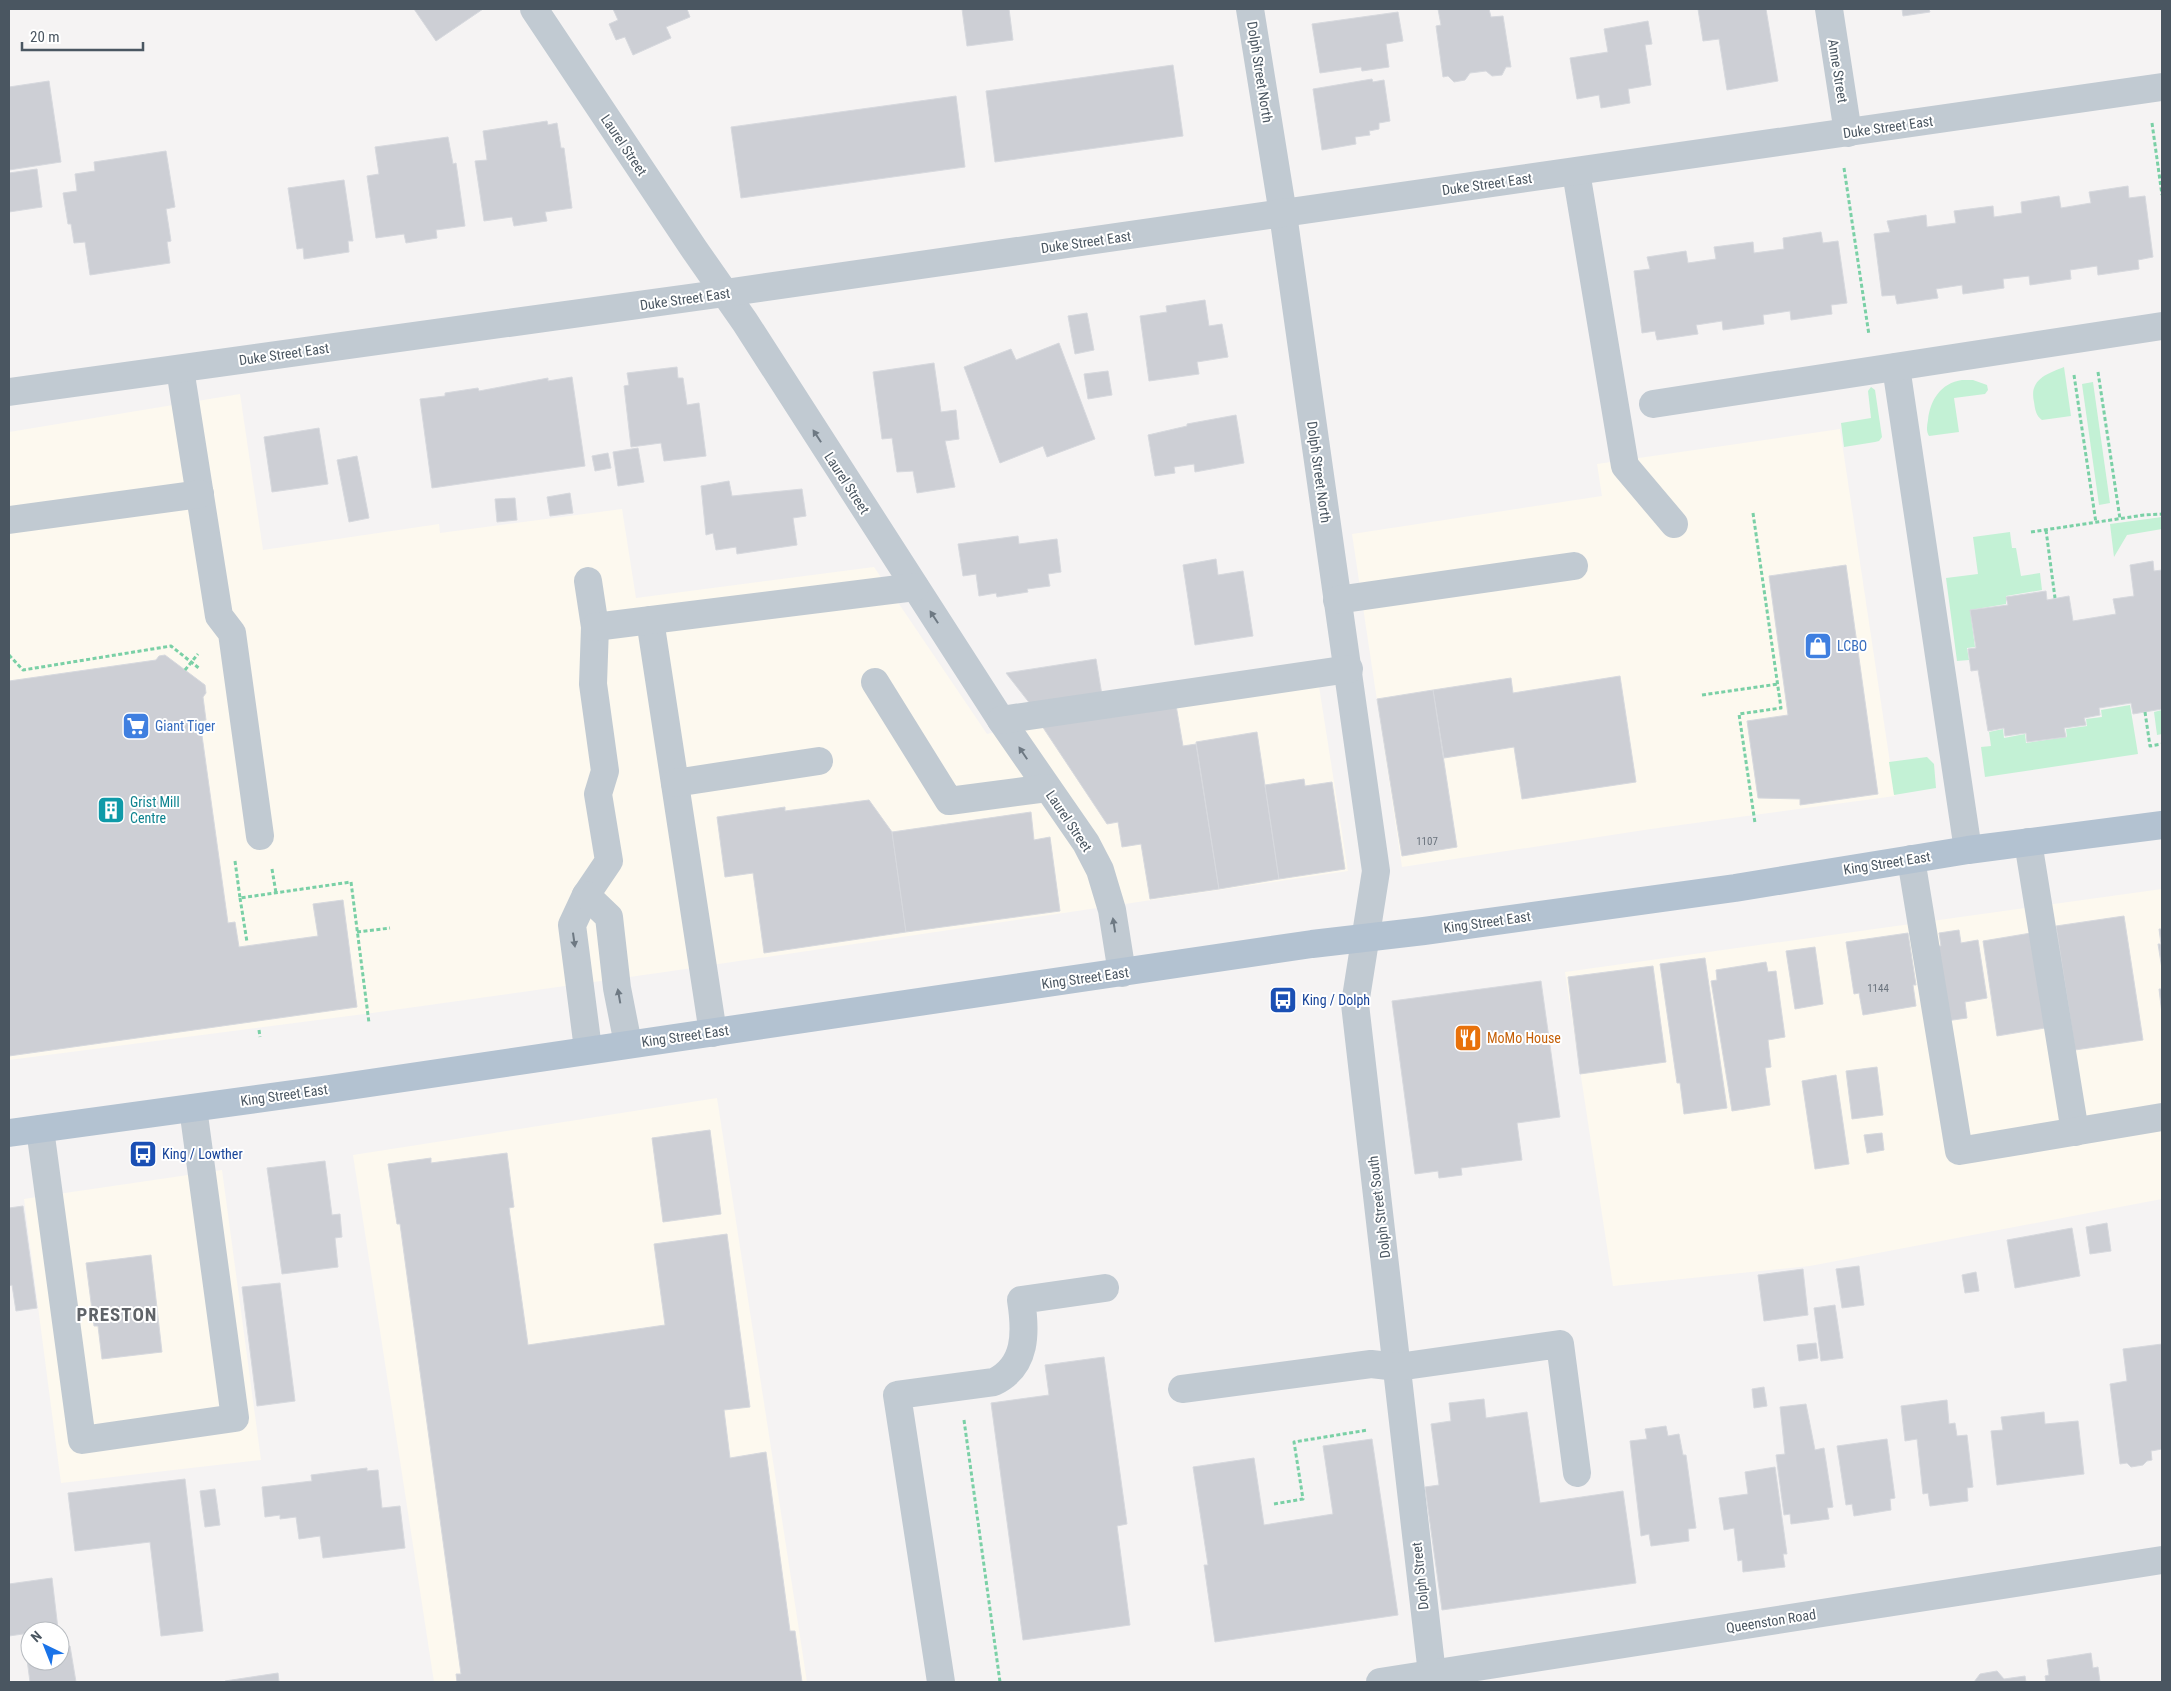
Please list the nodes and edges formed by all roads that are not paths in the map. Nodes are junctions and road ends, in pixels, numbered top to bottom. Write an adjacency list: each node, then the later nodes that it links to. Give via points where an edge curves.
1 (534, 9): 8 (street, Laurel Street)
2 (1250, 9): 7 (street, Dolph Street North)
3 (1829, 9): 5 (street, Anne Street)
4 (2162, 87): 5 (street, Duke Street East)
5 (1848, 133): 6 (street, Duke Street East)
6 (1576, 172): 7 (street, Duke Street East); 16 (street, via 1625,466)
7 (1283, 214): 8 (street, Duke Street East); 20 (street, Dolph Street North)
8 (725, 293): 11 (street, Duke Street East); 19 (street, Laurel Street, one-way to 8)
9 (2162, 326): 10 (street)
10 (1896, 367): 13 (street); 32 (street)
11 (180, 369): 12 (street, Duke Street East); 14 (street)
12 (9, 392)
13 (1653, 404)
14 (200, 494): 15 (street); 30 (street, via 219,616 232,633)
15 (9, 520)
16 (1674, 524)
17 (1574, 566): 20 (street)
18 (588, 581): 22 (street)
19 (915, 587): 21 (street); 25 (street, Laurel Street, one-way to 19)
20 (1337, 600): 23 (street, Dolph Street North)
21 (650, 620): 22 (street); 27 (street)
22 (595, 627): 34 (street, via 593,684 606,771 598,794 609,861)
23 (1349, 669): 25 (street); 35 (street, Dolph Street North, via 1376,871)
24 (875, 682): 28 (street, via 949,801)
25 (1001, 720): 28 (street, Laurel Street, one-way to 25)
26 (819, 761): 27 (street)
27 (675, 783): 37 (street)
28 (1048, 788): 36 (street, Laurel Street, one-way to 28, via 1112,910 1100,870 1086,843)
29 (2162, 825): 31 (main road, King Street East)
30 (260, 836)
31 (2028, 842): 32 (main road, King Street East); 43 (street)
32 (1968, 850): 33 (main road, King Street East)
33 (1911, 859): 35 (main road, King Street East, via 1735,888); 43 (street, via 1958,1151)
34 (586, 895): 38 (street, one-way to 34, via 617,988 609,917); 39 (street, one-way to 39, via 572,925)
35 (1366, 937): 36 (main road, King Street East); 46 (street, Dolph Street South, via 1355,1004)
36 (1122, 973): 37 (main road, King Street East)
37 (713, 1033): 38 (main road, King Street East)
38 (628, 1044): 39 (main road, King Street East)
39 (588, 1049): 40 (main road, King Street East)
40 (193, 1108): 42 (main road, King Street East); 42 (street, via 235,1418 82,1440)
41 (2162, 1117): 43 (street)
42 (40, 1129): 44 (main road, King Street East)
43 (2075, 1132)
44 (9, 1133)
45 (1105, 1288): 52 (street, via 1022,1300 1025,1324 1019,1358 1005,1377 994,1382 897,1395)
46 (1398, 1367): 47 (street, via 1371,1364); 48 (street, via 1560,1344); 49 (street, Dolph Street South)
47 (1182, 1389)
48 (1577, 1473)
49 (1410, 1477): 51 (street, Dolph Street)
50 (2162, 1560): 51 (street, Queenston Road)
51 (1432, 1674): 53 (street, Queenston Road)
52 (941, 1682)
53 (1380, 1682)

